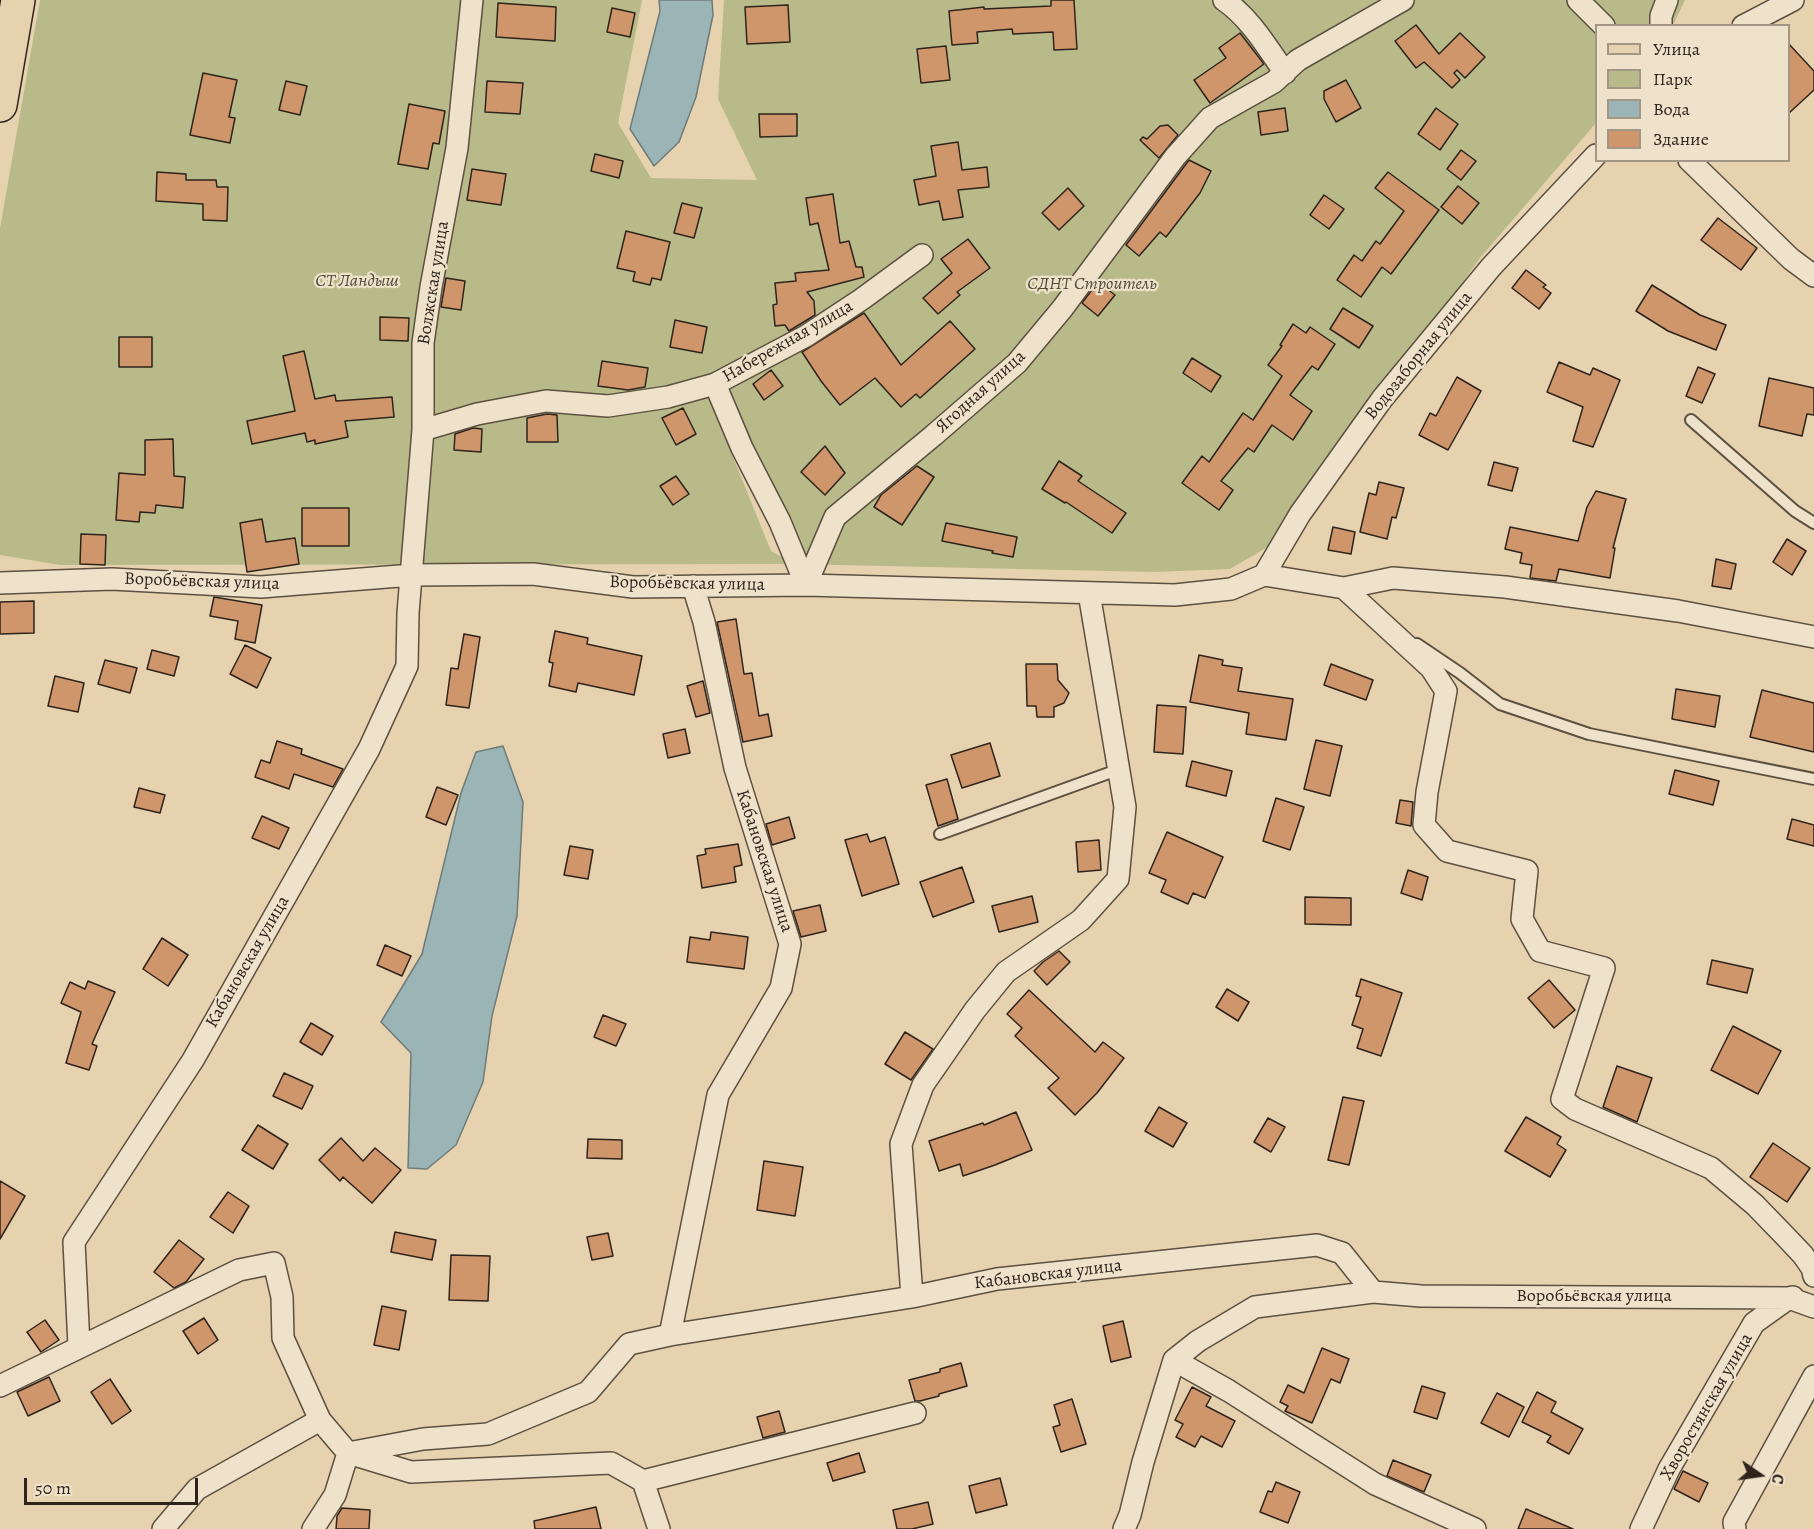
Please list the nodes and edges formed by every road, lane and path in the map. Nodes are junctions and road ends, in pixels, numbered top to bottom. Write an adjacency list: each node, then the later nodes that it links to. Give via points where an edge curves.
1 (18, 0): 12 (main road)
2 (472, 0): 19 (street, Волжская улица, via 457,148 423,344)
3 (1224, 0): 11 (street, via 1251,25)
4 (1403, 0): 11 (street, Ягодная улица, via 1298,60)
5 (1578, 0): 8 (street)
6 (1667, 0): 9 (street)
7 (1793, 0): 10 (street)
8 (1602, 24)
9 (1661, 24)
10 (1747, 24)
11 (1285, 73): 24 (street, Ягодная улица, via 1210,118 1175,157 1017,363 835,517)
12 (0, 105)
13 (1595, 156): 22 (street, Водозаборная улица, via 1491,267 1382,399 1300,514)
14 (1691, 162): 16 (street, via 1791,259)
15 (922, 255): 17 (street, Набережная улица, via 806,336)
16 (1814, 276)
17 (715, 384): 19 (street, via 668,397 608,406 546,401 477,414); 24 (street, Набережная улица)
18 (1691, 420): 20 (lane)
19 (423, 430): 21 (street, Волжская улица)
20 (1814, 523)
21 (412, 571): 23 (street, Воробьёвская улица, via 261,587 112,579); 25 (street, Воробьёвская улица, via 533,574 633,586); 40 (street, Кабановская улица, via 407,666 369,749 193,1060 74,1242)
22 (1264, 575): 26 (street); 27 (street, Воробьёвская улица, via 1231,589 1175,595)
23 (0, 583)
24 (806, 585): 25 (street, Воробьёвская улица); 27 (street, Воробьёвская улица)
25 (693, 586): 39 (street, Кабановская улица, via 735,768 790,944 781,988 718,1095)
26 (1344, 588): 28 (street); 29 (street, via 1393,578 1505,587 1678,611)
27 (1089, 593): 30 (street)
28 (1372, 614): 31 (lane, via 1500,704 1589,734); 33 (street, via 1431,668 1446,690 1426,792 1424,825 1447,851 1527,871 1522,919 1540,951 1604,968 1562,1099 1575,1109 1711,1168 1786,1237 1803,1255)
29 (1814, 637)
30 (1119, 769): 32 (lane); 36 (street, via 1125,807 1118,879 1081,920 1006,972 923,1085 902,1144)
31 (1814, 779)
32 (940, 834)
33 (1814, 1276)
34 (1814, 1286): 37 (street, Хворостянская улица)
35 (1373, 1292): 36 (street, Кабановская улица, via 1342,1253 1317,1245 998,1279); 37 (street, Воробьёвская улица, via 1421,1296); 41 (street, Воробьёвская улица, via 1255,1308 1198,1341)
36 (912, 1297): 39 (street, Кабановская улица)
37 (1789, 1298): 38 (street, Воробьёвская улица); 53 (street, Хворостянская улица, via 1754,1323 1670,1469)
38 (1814, 1307)
39 (670, 1335): 46 (street, Кабановская улица, via 629,1344 588,1392 488,1434 423,1439)
40 (79, 1346): 43 (street); 45 (street, via 238,1270 274,1263 282,1297 283,1338)
41 (1174, 1360): 51 (street); 52 (street, via 1375,1484)
42 (1814, 1376): 54 (street, via 1734,1522)
43 (0, 1386)
44 (915, 1413): 47 (street)
45 (320, 1420): 46 (street); 48 (street, via 197,1489)
46 (348, 1453): 47 (street, via 411,1472 611,1463); 49 (street, via 335,1495)
47 (643, 1481): 50 (street)
48 (163, 1529)
49 (314, 1529)
50 (659, 1529)
51 (1124, 1529)
52 (1475, 1529)
53 (1641, 1529)
54 (1735, 1529)

